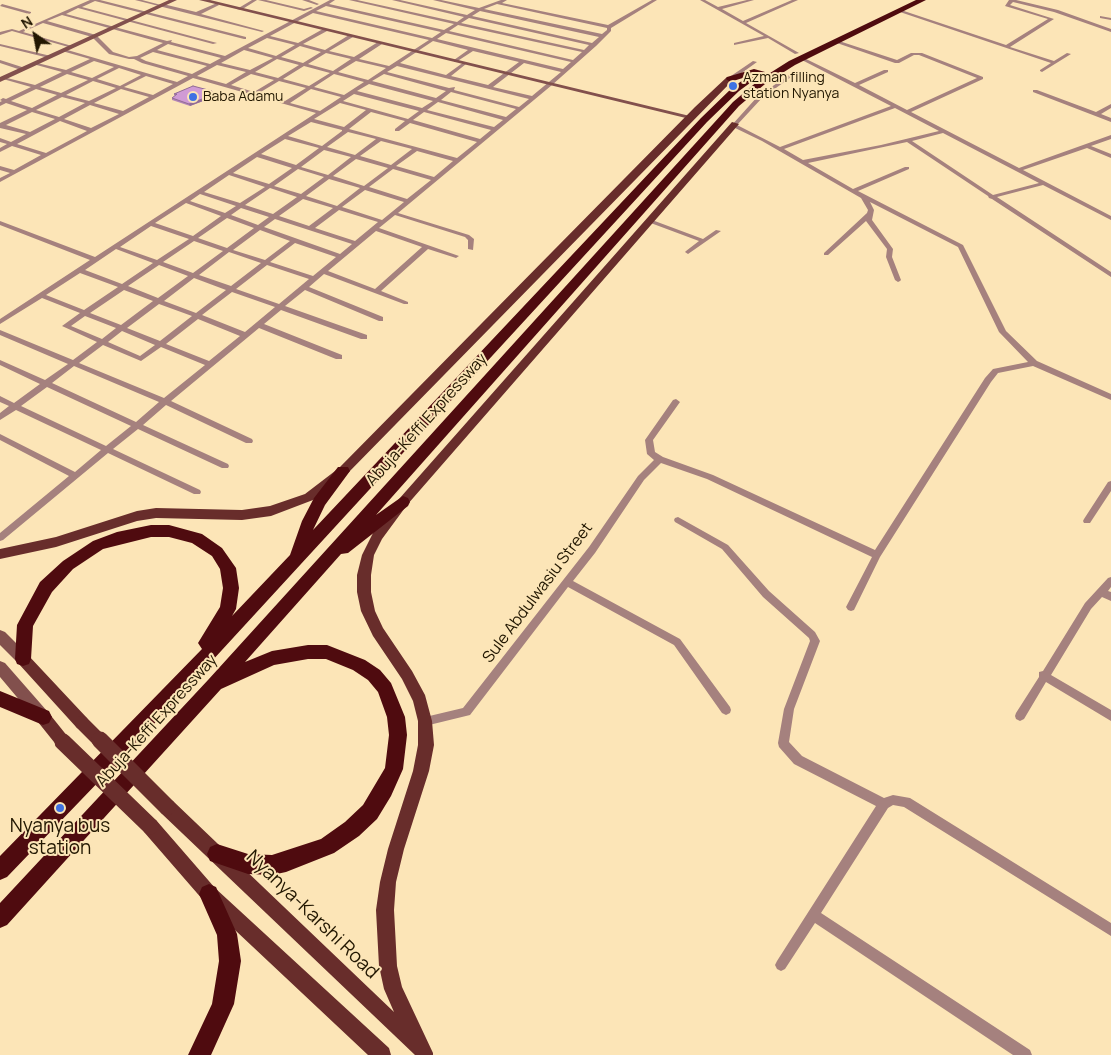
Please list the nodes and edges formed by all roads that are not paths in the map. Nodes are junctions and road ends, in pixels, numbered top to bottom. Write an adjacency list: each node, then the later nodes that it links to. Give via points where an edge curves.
1 (14, 0): 25 (street)
2 (95, 0): 27 (street); 35 (street)
3 (137, 0): 26 (street)
4 (174, 0): 26 (street)
5 (202, 0): 23 (street)
6 (254, 0): 28 (street)
7 (260, 0): 8 (street, via 304,10 317,4)
8 (304, 0)
9 (333, 0): 24 (street)
10 (351, 0): 31 (street)
11 (394, 0): 21 (street)
12 (435, 0): 29 (street)
13 (505, 0): 22 (street)
14 (655, 0): 52 (street)
15 (702, 0): 30 (street)
16 (752, 0): 30 (street)
17 (796, 0): 48 (street)
18 (908, 0): 88 (highway, Abuja-Keffi Expressway)
19 (922, 0): 33 (highway, Abuja-Keffi Expressway)
20 (1011, 0): 57 (street, via 1065,14); 79 (street, via 1007,5 1052,19)
21 (410, 2): 31 (street); 39 (street)
22 (497, 3): 29 (street); 38 (street)
23 (217, 4): 28 (street); 37 (street)
24 (325, 4): 32 (street); 41 (street)
25 (1, 5): 34 (street)
26 (162, 6): 35 (street); 37 (street)
27 (78, 7): 36 (street); 44 (street)
28 (238, 9): 46 (street)
29 (480, 9): 39 (street); 47 (street)
30 (718, 9): 48 (street)
31 (396, 10): 41 (street); 49 (street)
32 (311, 11): 46 (street); 50 (street)
33 (899, 11): 69 (highway, Abuja-Keffi Expressway); 79 (street)
34 (29, 13)
35 (145, 13): 44 (street); 51 (street)
36 (62, 14): 45 (street); 53 (street)
37 (196, 14): 42 (street)
38 (552, 15): 47 (street); 52 (street)
39 (469, 17): 49 (street); 55 (street)
40 (1102, 17): 43 (street)
41 (384, 18): 50 (street); 58 (street)
42 (214, 19): 51 (street); 59 (street)
43 (1111, 19)
44 (130, 20): 53 (street); 61 (street)
45 (44, 22): 56 (street); 62 (street)
46 (291, 22): 54 (street); 59 (street)
47 (542, 22): 55 (street); 64 (street)
48 (742, 23): 65 (street)
49 (458, 24): 58 (street); 67 (street)
50 (370, 25): 68 (street)
51 (199, 26): 61 (street); 66 (street)
52 (609, 27): 64 (street)
53 (112, 28): 62 (street); 70 (street)
54 (325, 30): 63 (street); 76 (street)
55 (530, 30): 67 (street); 73 (street)
56 (21, 31): 60 (street, via 10,30); 80 (street)
57 (1111, 31)
58 (445, 32): 68 (street); 77 (street)
59 (263, 33): 76 (street); 78 (street)
60 (0, 34)
61 (183, 34): 70 (street); 71 (street)
62 (94, 36): 80 (street); 91 (street, via 111,53)
63 (351, 36): 72 (street); 84 (street)
64 (603, 36): 73 (street)
65 (768, 37): 74 (street); 88 (street)
66 (244, 38)
67 (520, 38): 77 (street); 85 (street)
68 (433, 40): 81 (street); 83 (street)
69 (836, 41): 88 (highway, Abuja-Keffi Expressway); 155 (street, via 897,62 912,54 920,54 981,78)
70 (167, 42): 82 (street); 92 (street)
71 (215, 43)
72 (380, 43): 83 (street); 94 (street)
73 (594, 44): 85 (street)
74 (736, 44)
75 (0, 45): 89 (street)
76 (298, 45): 84 (street); 90 (street)
77 (507, 47): 87 (street); 98 (street)
78 (242, 48): 90 (street); 92 (street)
79 (1006, 48): 102 (street)
80 (67, 49): 89 (street); 93 (street)
81 (472, 49): 87 (street); 96 (street)
82 (152, 50): 91 (street); 103 (street)
83 (416, 51): 96 (street); 106 (street)
84 (325, 52): 94 (street); 104 (street)
85 (586, 52): 98 (street)
86 (1069, 54): 102 (street)
87 (495, 55): 97 (street)
88 (800, 56): 107 (highway, Abuja-Keffi Expressway); 129 (street); 145 (highway, Abuja-Keffi Expressway)
89 (49, 57): 100 (street)
90 (275, 57): 104 (street); 113 (street)
91 (137, 58): 119 (street)
92 (225, 58): 103 (street)
93 (94, 59): 105 (street); 112 (street)
94 (354, 59): 106 (street); 115 (street)
95 (0, 61): 108 (street)
96 (456, 61): 101 (street)
97 (523, 61): 109 (street); 116 (street)
98 (575, 62): 109 (street)
99 (755, 62): 122 (street)
100 (35, 63): 108 (street); 112 (street)
101 (464, 63): 116 (street); 120 (street)
102 (1054, 63): 111 (street)
103 (213, 64): 113 (street); 119 (street)
104 (303, 65): 115 (street); 124 (street)
105 (119, 66): 117 (street); 123 (street)
106 (393, 66): 114 (street); 120 (street)
107 (770, 67): 122 (highway); 294 (highway, Abuja-Keffi Expressway, via 720,104)
108 (23, 69): 121 (street)
109 (564, 71): 128 (street)
110 (886, 71): 129 (street)
111 (1042, 71)
112 (67, 72): 123 (street); 131 (street)
113 (250, 72): 124 (street); 130 (street)
114 (383, 72): 126 (street); 135 (street)
115 (332, 73): 126 (street); 134 (street)
116 (507, 73): 128 (street); 133 (street)
117 (146, 74): 127 (street); 132 (street)
118 (792, 74): 166 (street, via 760,98)
119 (192, 76): 127 (street); 130 (street)
120 (447, 77): 125 (street)
121 (2, 79): 131 (street)
122 (730, 79): 159 (main road, Abuja-Keffi Expressway)
123 (93, 80): 132 (street); 139 (street)
124 (279, 80): 134 (street); 138 (street)
125 (464, 81): 133 (street); 135 (street)
126 (369, 82): 137 (street); 143 (street)
127 (178, 84): 140 (street)
128 (550, 84): 142 (street); 159 (street)
129 (855, 85): 149 (street)
130 (226, 86): 138 (street)
131 (36, 87): 139 (street); 146 (street)
132 (120, 87): 140 (street); 147 (street)
133 (489, 87): 142 (street)
134 (309, 88): 141 (street); 148 (street)
135 (451, 90): 143 (street); 151 (street)
136 (1035, 91): 158 (street)
137 (354, 92): 141 (street); 154 (street)
138 (254, 94): 148 (street)
139 (64, 95): 147 (street); 152 (street)
140 (153, 97): 156 (street)
141 (345, 97): 144 (street)
142 (533, 98): 151 (street)
143 (436, 100): 154 (street); 161 (street)
144 (339, 101): 153 (street); 157 (street)
145 (740, 101): 166 (highway); 295 (highway, Abuja-Keffi Expressway)
146 (2, 102): 152 (street)
147 (89, 103): 156 (street); 160 (street)
148 (286, 103): 157 (street)
149 (897, 106): 155 (street); 183 (street)
150 (1111, 106): 158 (street)
151 (520, 109): 161 (street)
152 (33, 110): 160 (street); 165 (street)
153 (370, 110): 164 (street); 167 (street)
154 (423, 110): 164 (street); 168 (street)
155 (908, 112): 171 (street)
156 (123, 113): 169 (street)
157 (321, 113): 162 (street)
158 (1097, 114): 163 (street)
159 (690, 117): 284 (main road, Abuja-Keffi Expressway)
160 (60, 118): 169 (street); 172 (street)
161 (507, 119): 168 (street)
162 (311, 120): 167 (street); 173 (street)
163 (1111, 120)
164 (409, 121): 170 (street); 178 (street)
165 (1, 125): 172 (street)
166 (734, 125): 183 (street); 218 (main road)
167 (345, 128): 175 (street); 181 (street, via 346,132)
168 (495, 129): 178 (street)
169 (91, 130): 185 (street)
170 (397, 130)
171 (945, 131): 177 (street); 195 (street)
172 (30, 134): 179 (street)
173 (284, 137): 181 (street); 186 (street)
174 (1111, 137): 180 (street)
175 (380, 139): 182 (street); 188 (street)
176 (0, 140): 179 (street)
177 (907, 140): 190 (street); 208 (street)
178 (481, 141): 189 (street)
179 (12, 144): 184 (street); 185 (street)
180 (1089, 147): 187 (street); 195 (street)
181 (323, 148): 188 (street); 191 (street)
182 (416, 149): 189 (street); 192 (street)
183 (780, 149): 190 (street)
184 (0, 150)
185 (46, 155): 196 (street)
186 (257, 155): 191 (street); 197 (street)
187 (1111, 156)
188 (356, 157): 192 (street); 198 (street)
189 (457, 160): 199 (street)
190 (803, 162): 204 (street)
191 (297, 167): 198 (street); 202 (street)
192 (391, 167): 199 (street); 203 (street)
193 (0, 168): 196 (street)
194 (907, 168): 204 (street)
195 (1019, 170): 201 (street)
196 (14, 172): 200 (street)
197 (228, 173): 202 (street); 205 (street)
198 (330, 176): 203 (street); 206 (street)
199 (435, 179): 210 (street)
200 (0, 180)
201 (1045, 183): 208 (street); 217 (street)
202 (269, 186): 206 (street); 211 (street)
203 (365, 187): 210 (street); 212 (street)
204 (852, 191): 207 (street)
205 (200, 192): 209 (street); 211 (street)
206 (302, 197): 212 (street); 216 (street)
207 (864, 197): 214 (street); 269 (street, via 961,246 1003,332)
208 (991, 197): 244 (street)
209 (185, 201): 215 (street); 221 (street)
210 (408, 201): 213 (street)
211 (241, 205): 215 (street); 216 (street)
212 (339, 208): 219 (street); 223 (street)
213 (393, 214): 219 (street); 232 (street, via 467,236 471,239)
214 (870, 214): 235 (street); 246 (street, via 869,220 890,249 889,257)
215 (224, 216): 222 (street); 226 (street)
216 (276, 216): 222 (street); 223 (street)
217 (1111, 218)
218 (650, 221): 228 (street); 288 (main road)
219 (383, 222): 224 (street)
220 (0, 223): 238 (street)
221 (151, 224): 226 (street); 231 (street)
222 (260, 228): 227 (street); 233 (street)
223 (311, 228): 229 (street)
224 (375, 229): 229 (street); 230 (street)
225 (718, 231): 228 (street)
226 (192, 239): 233 (street); 239 (street)
227 (295, 240): 237 (street); 240 (street)
228 (704, 241): 234 (street)
229 (356, 244): 237 (street)
230 (427, 246): 236 (street); 250 (street)
231 (115, 247): 238 (street); 239 (street)
232 (471, 249)
233 (228, 252): 240 (street); 243 (street)
234 (688, 252)
235 (826, 254)
236 (456, 256)
237 (341, 257): 242 (street)
238 (96, 260): 241 (street)
239 (158, 262): 243 (street); 247 (street)
240 (266, 263): 245 (street); 249 (street)
241 (80, 270): 247 (street); 251 (street)
242 (323, 271): 245 (street); 250 (street)
243 (195, 275): 249 (street); 252 (street)
244 (1111, 275)
245 (314, 279): 248 (street)
246 (898, 280)
247 (124, 286): 252 (street); 255 (street)
248 (304, 287): 254 (street); 257 (street)
249 (232, 289): 254 (street); 256 (street)
250 (376, 292): 253 (street)
251 (41, 295): 255 (street); 258 (street)
252 (160, 300): 256 (street); 260 (street)
253 (406, 303)
254 (282, 306): 259 (street); 263 (street)
255 (85, 312): 260 (street); 264 (street, via 66,326)
256 (198, 316): 262 (street); 265 (street)
257 (381, 319)
258 (0, 322)
259 (259, 324): 262 (street); 266 (street)
260 (122, 327): 264 (street); 265 (street)
261 (0, 332): 268 (street)
262 (245, 336): 270 (street)
263 (364, 338)
264 (101, 343): 265 (street, via 139,360); 268 (street)
265 (163, 344): 270 (street)
266 (339, 357)
267 (0, 362): 271 (street)
268 (74, 363): 271 (street); 274 (street)
269 (1034, 363): 272 (street); 293 (street, via 996,371 988,380)
270 (209, 364): 274 (street)
271 (45, 384): 276 (street); 278 (street)
272 (1111, 397)
273 (0, 399): 276 (street)
274 (165, 402): 278 (street); 280 (street)
275 (676, 402): 282 (street, via 649,440 652,454)
276 (15, 406): 277 (street); 281 (street)
277 (0, 417)
278 (137, 425): 281 (street); 283 (street)
279 (0, 437): 285 (street)
280 (249, 441)
281 (107, 450): 285 (street); 287 (street)
282 (660, 459): 293 (street, via 710,477); 296 (street, Sule Abdulwasiu Street, via 640,478)
283 (225, 466)
284 (344, 470): 292 (main road, Abuja-Keffi Expressway, via 309,497 271,511 242,515 156,513 137,516 56,542); 294 (highway, via 319,502)
285 (76, 476): 291 (street)
286 (1111, 484): 290 (street)
287 (197, 492)
288 (403, 502): 295 (highway); 312 (main road, via 377,536 368,555 364,592 368,611 420,700)
289 (678, 520): 313 (street, via 725,547 766,594 812,635 814,641 789,709 783,743 798,760)
290 (1088, 521)
291 (0, 538)
292 (0, 554)
293 (876, 555): 300 (street)
294 (295, 560): 311 (highway, Abuja-Keffi Expressway)
295 (322, 564): 305 (highway, Abuja-Keffi Expressway)
296 (567, 582): 307 (street, via 677,642); 312 (street, Sule Abdulwasiu Street, via 466,712)
297 (1111, 582): 298 (street)
298 (1101, 591): 299 (street); 304 (street)
299 (1111, 598)
300 (851, 607)
301 (0, 636): 302 (street)
302 (23, 659): 311 (highway, via 23,635 32,610 46,587 83,554 117,538 151,531 169,531 197,538 218,552 228,568 232,588 229,604 214,633); 314 (main road, Nyanya-Karshi Road, bridge, via 82,723)
303 (0, 666): 310 (street)
304 (1043, 675): 308 (street); 309 (street)
305 (214, 685): 314 (highway, via 272,658 327,652 374,675 385,688 396,717 398,735 394,769 384,790 370,812 328,846 272,865 248,864); 318 (highway, Abuja-Keffi Expressway)
306 (0, 699): 310 (highway)
307 (726, 710)
308 (1020, 716)
309 (1111, 716)
310 (43, 717): 316 (main road, bridge, via 63,742 150,826)
311 (148, 718): 315 (highway, Abuja-Keffi Expressway)
312 (425, 721): 321 (main road, via 426,745 421,771 396,848 385,910 388,966 393,989)
313 (884, 804): 317 (street); 319 (street, via 893,800 906,802)
314 (217, 854): 321 (main road, Nyanya-Karshi Road)
315 (0, 870)
316 (210, 894): 322 (highway, via 227,934 230,968 223,1004); 323 (main road)
317 (814, 915): 320 (street); 324 (street)
318 (0, 918)
319 (1111, 930)
320 (781, 965)
321 (425, 1054)
322 (199, 1055)
323 (382, 1055)
324 (1025, 1055)

